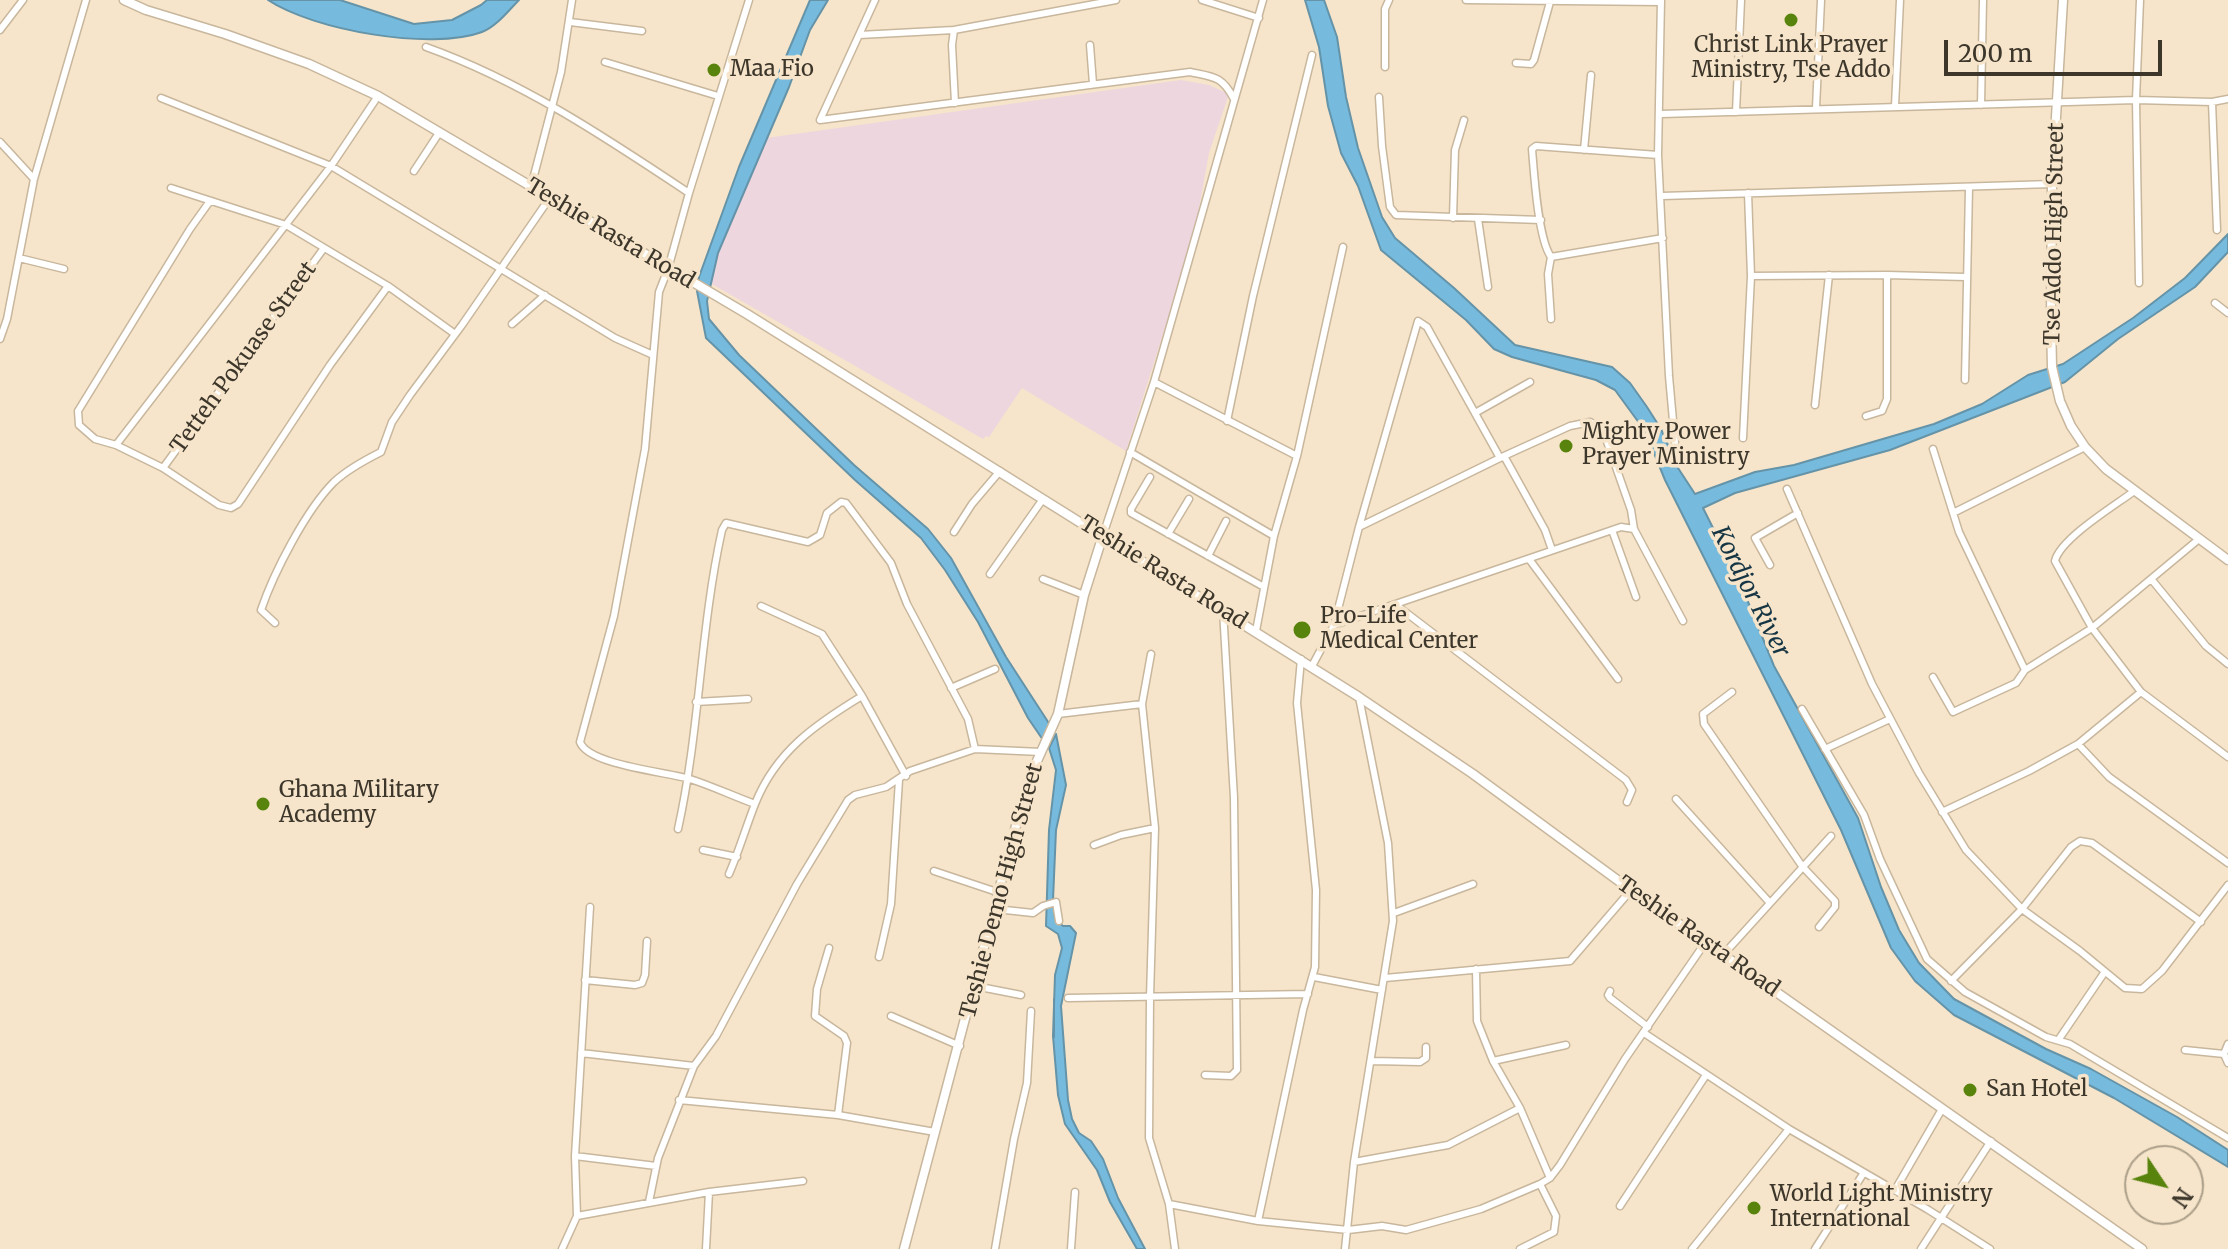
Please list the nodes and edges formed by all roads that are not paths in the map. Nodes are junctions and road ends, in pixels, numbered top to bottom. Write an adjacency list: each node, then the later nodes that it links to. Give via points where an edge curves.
1 (23, 0): 22 (street)
2 (86, 0): 57 (street)
3 (124, 0): 34 (main road, Teshie Rasta Road, via 309,64)
4 (572, 0): 21 (street)
5 (749, 0): 35 (street)
6 (875, 0): 25 (street)
7 (1116, 0): 23 (street)
8 (1202, 0): 20 (street)
9 (1263, 0): 20 (street)
10 (1389, 0): 31 (street)
11 (1466, 0): 19 (street)
12 (1741, 0): 48 (street)
13 (1821, 0): 47 (street)
14 (1900, 0): 46 (street)
15 (1983, 0): 44 (street)
16 (2063, 0): 41 (main road, Tse Addo High Street)
17 (2140, 0): 40 (street)
18 (1661, 1): 19 (street); 49 (street)
19 (1550, 2): 30 (street, via 1534,60)
20 (1259, 18): 38 (street)
21 (570, 22): 24 (street); 45 (street)
22 (0, 30)
23 (954, 30): 25 (street); 43 (street)
24 (642, 31)
25 (859, 35): 43 (street, via 820,120)
26 (1090, 45): 33 (street)
27 (426, 47): 45 (street)
28 (1312, 55): 101 (street)
29 (605, 62): 35 (street)
30 (1516, 63)
31 (1385, 67)
32 (1591, 75): 53 (street)
33 (1093, 84): 38 (street, via 1190,72 1213,75); 43 (street)
34 (378, 96): 51 (main road, Teshie Rasta Road); 55 (street)
35 (718, 96): 62 (street)
36 (1379, 97): 67 (street, via 1390,207 1401,217)
37 (161, 98): 55 (street)
38 (1234, 99): 96 (street)
39 (2228, 99): 42 (street)
40 (2136, 100): 41 (street); 42 (street); 84 (street)
41 (2059, 102): 44 (street); 58 (main road, Tse Addo High Street)
42 (2212, 102): 71 (street)
43 (955, 103)
44 (1981, 105): 46 (street)
45 (553, 106): 60 (street); 62 (street)
46 (1895, 106): 47 (street)
47 (1816, 108): 48 (street)
48 (1736, 112): 49 (street)
49 (1661, 114): 54 (street)
50 (1464, 120): 67 (street, via 1455,150)
51 (439, 133): 56 (street); 60 (main road, Teshie Rasta Road)
52 (0, 142): 57 (street)
53 (1584, 150): 54 (street); 69 (street, via 1532,149)
54 (1658, 155): 64 (street)
55 (331, 166): 70 (street); 79 (street)
56 (414, 171)
57 (34, 179): 76 (street)
58 (2052, 184): 61 (street); 105 (main road, Tse Addo High Street, via 2052,367 2071,426)
59 (171, 188): 66 (street)
60 (530, 188): 65 (main road, Teshie Rasta Road)
61 (1969, 188): 63 (street); 83 (street)
62 (689, 193): 78 (street)
63 (1748, 193): 64 (street); 82 (street)
64 (1662, 196): 72 (street)
65 (549, 199): 78 (main road, Teshie Rasta Road); 79 (street)
66 (210, 201): 70 (street); 104 (street, via 78,411 79,425 88,435)
67 (1453, 218): 68 (street)
68 (1478, 219): 69 (street); 86 (street)
69 (1541, 220): 75 (street)
70 (286, 225): 74 (street); 104 (street)
71 (2217, 230)
72 (1663, 238): 75 (street); 103 (street)
73 (1343, 247): 108 (street)
74 (324, 248): 85 (street); 110 (street, Tetteh Pokuase Street)
75 (1551, 257): 90 (street)
76 (19, 258): 77 (street); 93 (street)
77 (64, 269)
78 (668, 269): 94 (street, via 659,292); 111 (main road, Teshie Rasta Road)
79 (501, 270): 87 (street); 92 (street)
80 (1829, 275): 81 (street); 82 (street); 98 (street)
81 (1887, 275): 83 (street); 100 (street, via 1887,399 1882,411)
82 (1751, 276): 102 (street)
83 (1966, 277): 95 (street)
84 (2139, 283)
85 (388, 286): 92 (street); 110 (street, via 238,504 219,505)
86 (1488, 287)
87 (545, 295): 91 (street); 94 (street)
88 (2215, 303): 89 (street)
89 (2228, 313)
90 (1551, 319)
91 (512, 324)
92 (455, 334): 143 (street, via 392,422 381,452 334,483 304,524 270,583 261,610)
93 (0, 339)
94 (653, 355): 172 (street, via 645,449 614,616 580,742 588,752 624,765)
95 (1965, 380)
96 (1154, 382): 101 (street); 107 (street)
97 (1530, 382): 99 (street)
98 (1815, 405)
99 (1475, 413): 109 (street); 120 (street, via 1427,327 1418,321)
100 (1866, 416)
101 (1227, 421): 108 (street)
102 (1743, 438)
103 (1675, 443)
104 (116, 445): 110 (street)
105 (2085, 447): 114 (main road, Tse Addo High Street); 118 (street)
106 (1933, 449): 118 (street)
107 (1130, 452): 125 (street); 126 (street)
108 (1297, 456): 126 (street)
109 (1502, 457): 120 (street); 121 (street, via 1570,426 1595,424 1605,436); 128 (street)
110 (163, 468)
111 (1000, 471): 115 (main road, Teshie Rasta Road); 123 (street)
112 (1150, 477): 124 (street, via 1130,511)
113 (1787, 489): 117 (street)
114 (2133, 492): 127 (main road, Tse Addo High Street); 145 (street, via 2055,556)
115 (1043, 498): 125 (main road, Teshie Rasta Road); 133 (street)
116 (1189, 499): 124 (street)
117 (1798, 513): 132 (street, via 1755,538); 165 (street)
118 (1953, 513): 152 (street)
119 (1226, 521): 130 (street)
120 (1359, 527): 144 (street)
121 (1634, 529): 122 (street); 142 (street)
122 (1612, 530): 128 (street); 138 (street)
123 (954, 532)
124 (1168, 534): 130 (street)
125 (1103, 535): 137 (main road, Teshie Demo High Street); 141 (main road, Teshie Rasta Road)
126 (1274, 536): 136 (street)
127 (2199, 539): 129 (main road, Tse Addo High Street); 135 (street)
128 (1552, 550): 131 (street)
129 (2226, 555)
130 (1208, 556): 136 (street)
131 (1529, 559): 139 (street); 154 (street)
132 (1770, 565)
133 (990, 574)
134 (1043, 579): 137 (street)
135 (2152, 580): 145 (street); 149 (street, via 2206,646)
136 (1264, 587): 146 (street)
137 (1084, 595): 164 (main road, Teshie Demo High Street)
138 (1636, 597)
139 (1396, 605): 144 (street); 174 (street, via 1626,780 1632,790)
140 (761, 606): 158 (street, via 822,634)
141 (1223, 610): 146 (main road, Teshie Rasta Road); 215 (street, via 1234,798)
142 (1683, 621)
143 (275, 623)
144 (1334, 625): 150 (street)
145 (2092, 628): 152 (street); 157 (street)
146 (1256, 631): 148 (main road, Teshie Rasta Road)
147 (1151, 654): 162 (street)
148 (1301, 659): 150 (main road, Teshie Rasta Road); 206 (street, via 1297,703 1316,890)
149 (2228, 664)
150 (1312, 666): 159 (main road, Teshie Rasta Road)
151 (995, 669): 155 (street)
152 (2025, 670): 153 (street, via 2016,683 1953,712)
153 (1933, 677)
154 (1618, 679)
155 (951, 688): 161 (street, via 891,563 841,502 827,513 820,535 808,542 724,525 711,579); 167 (street, via 971,727)
156 (1732, 692): 184 (street, via 1703,714 1704,724)
157 (2141, 692): 166 (street); 170 (street)
158 (862, 696): 171 (street); 175 (street, via 794,743)
159 (1359, 697): 189 (main road, Teshie Rasta Road); 195 (street, via 1388,843)
160 (748, 699): 161 (street)
161 (696, 702): 172 (street)
162 (1142, 704): 164 (street); 177 (street)
163 (1802, 709): 169 (street)
164 (1058, 714): 168 (main road, Teshie Demo High Street)
165 (1890, 719): 169 (street); 176 (street)
166 (2078, 744): 176 (street); 183 (street, via 2109,777)
167 (975, 749): 168 (street); 171 (street)
168 (1043, 749): 190 (main road, Teshie Demo High Street, via 1021,807)
169 (1825, 749): 209 (street, via 1864,815 1927,959)
170 (2228, 757)
171 (902, 778): 203 (street, via 891,904); 232 (street, via 855,795 843,806 716,1036)
172 (689, 779): 175 (street); 178 (street)
173 (1676, 799): 191 (street)
174 (1627, 802)
175 (755, 804): 182 (street)
176 (1942, 812): 194 (street, via 1966,850)
177 (1155, 828): 180 (street); 216 (street)
178 (678, 829)
179 (1831, 836): 184 (street)
180 (1094, 845)
181 (703, 850): 182 (street)
182 (737, 857): 186 (street)
183 (2228, 863)
184 (1802, 866): 191 (street); 198 (street, via 1835,901)
185 (934, 871): 190 (street)
186 (729, 874)
187 (1473, 884): 195 (street)
188 (2228, 885): 197 (street)
189 (1631, 890): 200 (main road, Teshie Rasta Road); 204 (street, via 1570,961)
190 (1000, 893): 193 (main road, Teshie Demo High Street)
191 (1770, 903): 202 (street)
192 (590, 907): 208 (street)
193 (996, 909): 196 (street, via 1033,913 1054,902); 210 (main road, Teshie Demo High Street)
194 (2022, 909): 197 (street, via 2080,841 2092,843); 205 (street); 209 (street)
195 (1394, 913): 207 (street)
196 (1059, 921)
197 (2201, 922): 205 (street, via 2142,989 2125,988)
198 (1819, 927)
199 (647, 941): 208 (street, via 642,983)
200 (1705, 943): 202 (main road, Teshie Rasta Road); 220 (street)
201 (829, 948): 238 (street, via 815,1016 847,1043)
202 (1723, 955): 237 (main road, Teshie Rasta Road)
203 (879, 957)
204 (1476, 969): 207 (street); 230 (street, via 1477,1021)
205 (2104, 973): 221 (street)
206 (1314, 977): 211 (street); 213 (street)
207 (1385, 978): 211 (street)
208 (585, 980): 227 (street)
209 (1951, 981): 221 (street, via 2046,1037)
210 (975, 986): 214 (street); 224 (main road, Teshie Demo High Street)
211 (1382, 990): 229 (street)
212 (1610, 991): 220 (street, via 1610,998)
213 (1308, 994): 215 (street); 258 (street)
214 (1021, 995)
215 (1237, 995): 216 (street); 233 (street, via 1236,1073)
216 (1150, 997): 217 (street); 254 (street, via 1149,1138)
217 (1068, 998)
218 (1031, 1011): 263 (street, via 1027,1083)
219 (891, 1016): 224 (street)
220 (1646, 1030): 234 (street); 247 (street)
221 (2059, 1039): 241 (street)
222 (2228, 1044): 228 (street)
223 (1566, 1045): 230 (street)
224 (960, 1046): 240 (main road, Teshie Demo High Street)
225 (1426, 1047): 229 (street, via 1426,1058 1414,1064)
226 (2185, 1050): 228 (street)
227 (581, 1053): 232 (street); 243 (street)
228 (2224, 1054): 231 (street)
229 (1372, 1061): 244 (street)
230 (1493, 1061): 236 (street)
231 (2228, 1063)
232 (694, 1066): 235 (street)
233 (1205, 1075)
234 (1706, 1075): 239 (street); 255 (street)
235 (679, 1100): 238 (street); 245 (street)
236 (1520, 1108): 244 (street, via 1448,1145); 247 (street)
237 (1942, 1109): 242 (main road, Teshie Rasta Road); 250 (street)
238 (838, 1115): 240 (street)
239 (1789, 1129): 246 (street); 268 (street)
240 (935, 1132): 262 (main road, Teshie Demo High Street)
241 (2228, 1138)
242 (1991, 1141): 257 (street); 272 (main road, Teshie Rasta Road)
243 (575, 1156): 245 (street); 256 (street)
244 (1354, 1162): 259 (street)
245 (656, 1166): 253 (street)
246 (1863, 1174): 250 (street); 269 (street)
247 (1550, 1178): 249 (street)
248 (803, 1181): 251 (street)
249 (1540, 1184): 259 (street, via 1434,1224 1406,1230); 267 (street, via 1557,1226 1547,1237)
250 (1895, 1190): 257 (street)
251 (709, 1192): 253 (street); 261 (street)
252 (1075, 1192): 264 (street)
253 (649, 1202): 256 (street)
254 (1169, 1204): 258 (street); 265 (street)
255 (1620, 1206)
256 (577, 1216): 260 (street)
257 (1943, 1218): 270 (street); 271 (street)
258 (1258, 1221): 259 (street)
259 (1348, 1230): 266 (street)
260 (562, 1249)
261 (706, 1249)
262 (904, 1249)
263 (995, 1249)
264 (1071, 1249)
265 (1175, 1249)
266 (1345, 1249)
267 (1520, 1249)
268 (1692, 1249)
269 (1815, 1249)
270 (1921, 1249)
271 (1990, 1249)
272 (2142, 1249)

